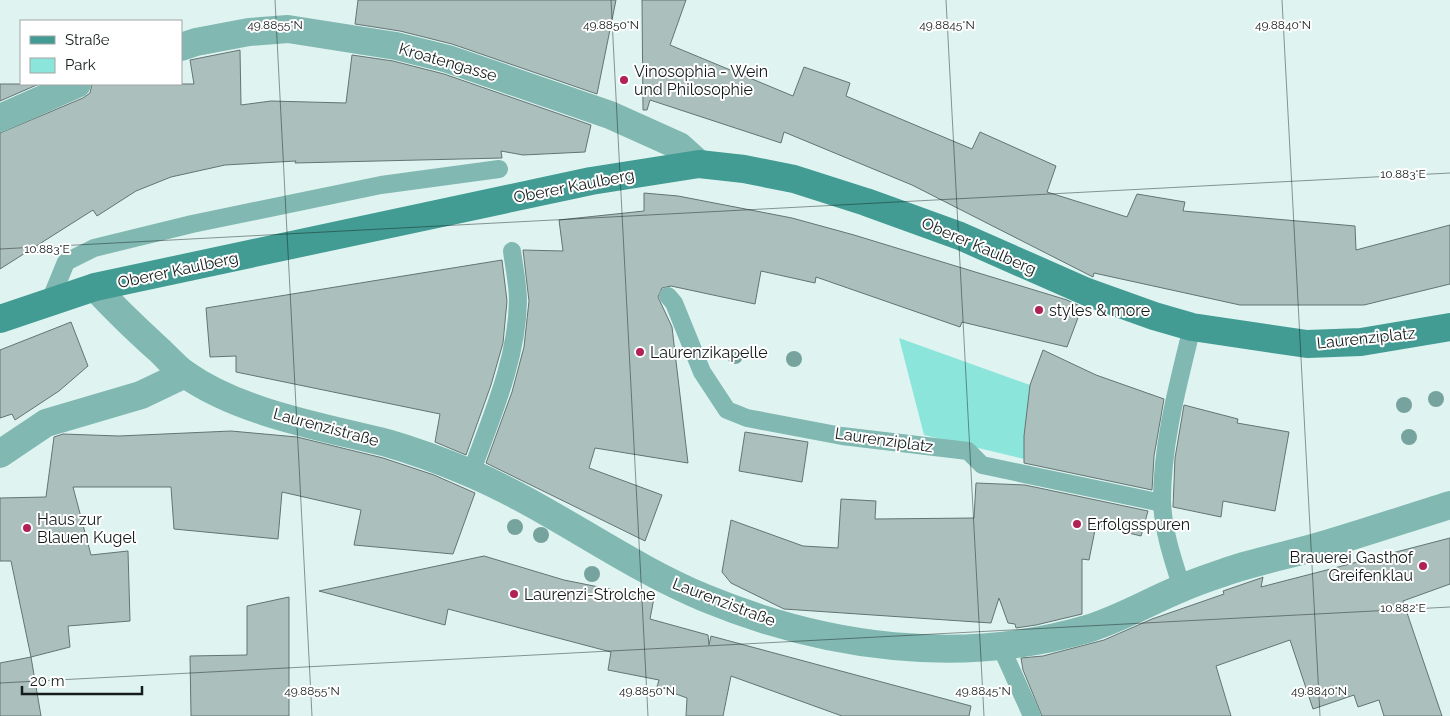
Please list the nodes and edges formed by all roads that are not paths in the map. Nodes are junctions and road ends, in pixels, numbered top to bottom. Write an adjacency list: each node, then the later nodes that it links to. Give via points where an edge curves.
1 (182, 47): 4 (street, Kroatengasse, via 249,32 288,28 396,46 448,59 610,115 679,146)
2 (74, 85): 3 (street)
3 (1, 114)
4 (699, 164): 7 (street, Oberer Kaulberg, via 590,181); 8 (street, Oberer Kaulberg, via 794,179 866,202 960,236)
5 (499, 169): 10 (lane, Oberer Kaulberg, via 380,185 94,248 66,262)
6 (512, 251): 16 (lane, via 518,300 512,344 498,399)
7 (95, 287): 10 (street, Oberer Kaulberg); 14 (street, Laurenzistraße)
8 (1087, 292): 12 (street, Laurenziplatz)
9 (668, 296): 17 (lane, Laurenziplatz, via 674,303 702,372 728,410 747,418 842,436 968,451 982,465)
10 (50, 301): 11 (street, Oberer Kaulberg)
11 (0, 319)
12 (1192, 327): 13 (street, Laurenziplatz, via 1307,344 1361,342); 17 (lane, via 1167,433)
13 (1450, 327)
14 (185, 374): 15 (street, via 141,395 46,423); 16 (street, Laurenzistraße, via 235,400 276,415 393,445)
15 (0, 454)
16 (471, 473): 20 (street, Laurenzistraße, via 554,516 628,561 703,597 750,615 809,633 893,647 952,650)
17 (1162, 503): 19 (lane, via 1170,552)
18 (1450, 505): 19 (street, via 1236,568)
19 (1182, 588): 20 (street, Laurenzistraße, via 1090,628)
20 (1001, 646): 21 (lane)
21 (1032, 716)

